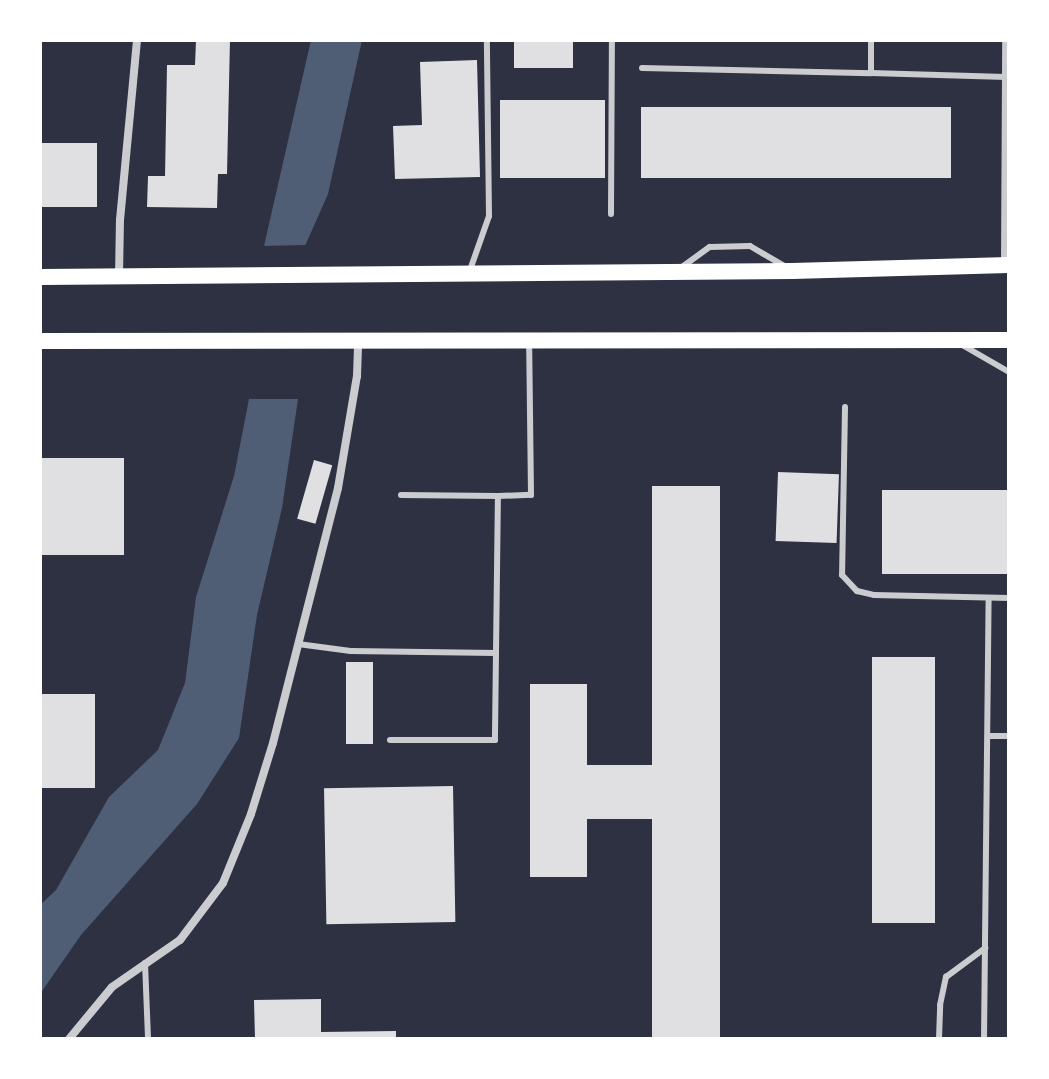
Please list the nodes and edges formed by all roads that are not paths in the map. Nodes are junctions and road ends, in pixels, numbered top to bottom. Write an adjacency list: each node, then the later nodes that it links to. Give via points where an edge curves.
1 (137, 40): 14 (street)
2 (487, 40): 13 (lane, via 489,216)
3 (612, 40): 9 (lane)
4 (871, 40): 7 (lane)
5 (1006, 40): 8 (street)
6 (642, 68): 7 (lane)
7 (871, 73): 8 (lane)
8 (1008, 77): 10 (street)
9 (611, 214)
10 (1007, 265): 11 (main road)
11 (792, 271): 12 (main road); 12 (lane, via 750,246 710,247)
12 (675, 272): 13 (main road)
13 (468, 274): 14 (main road)
14 (119, 276): 15 (main road)
15 (40, 277)
16 (351, 340): 17 (main road); 20 (main road); 27 (street, via 357,376 338,488)
17 (529, 340): 18 (main road); 24 (lane, via 531,495)
18 (954, 340): 19 (main road); 21 (lane)
19 (1009, 340)
20 (40, 341)
21 (1009, 372)
22 (845, 407): 25 (lane, via 842,575 857,591 874,595)
23 (401, 495): 24 (lane)
24 (498, 496): 28 (lane)
25 (989, 598): 26 (lane); 29 (lane)
26 (1009, 598)
27 (298, 644): 28 (lane, via 351,651); 33 (street, via 251,814 223,883 180,940)
28 (496, 653): 31 (lane, via 495,740)
29 (988, 736): 30 (lane); 32 (lane)
30 (1009, 736)
31 (390, 740)
32 (985, 948): 36 (lane, via 946,977); 37 (lane)
33 (145, 963): 34 (street, via 112,987); 35 (lane)
34 (69, 1039)
35 (148, 1039)
36 (939, 1039)
37 (984, 1039)

